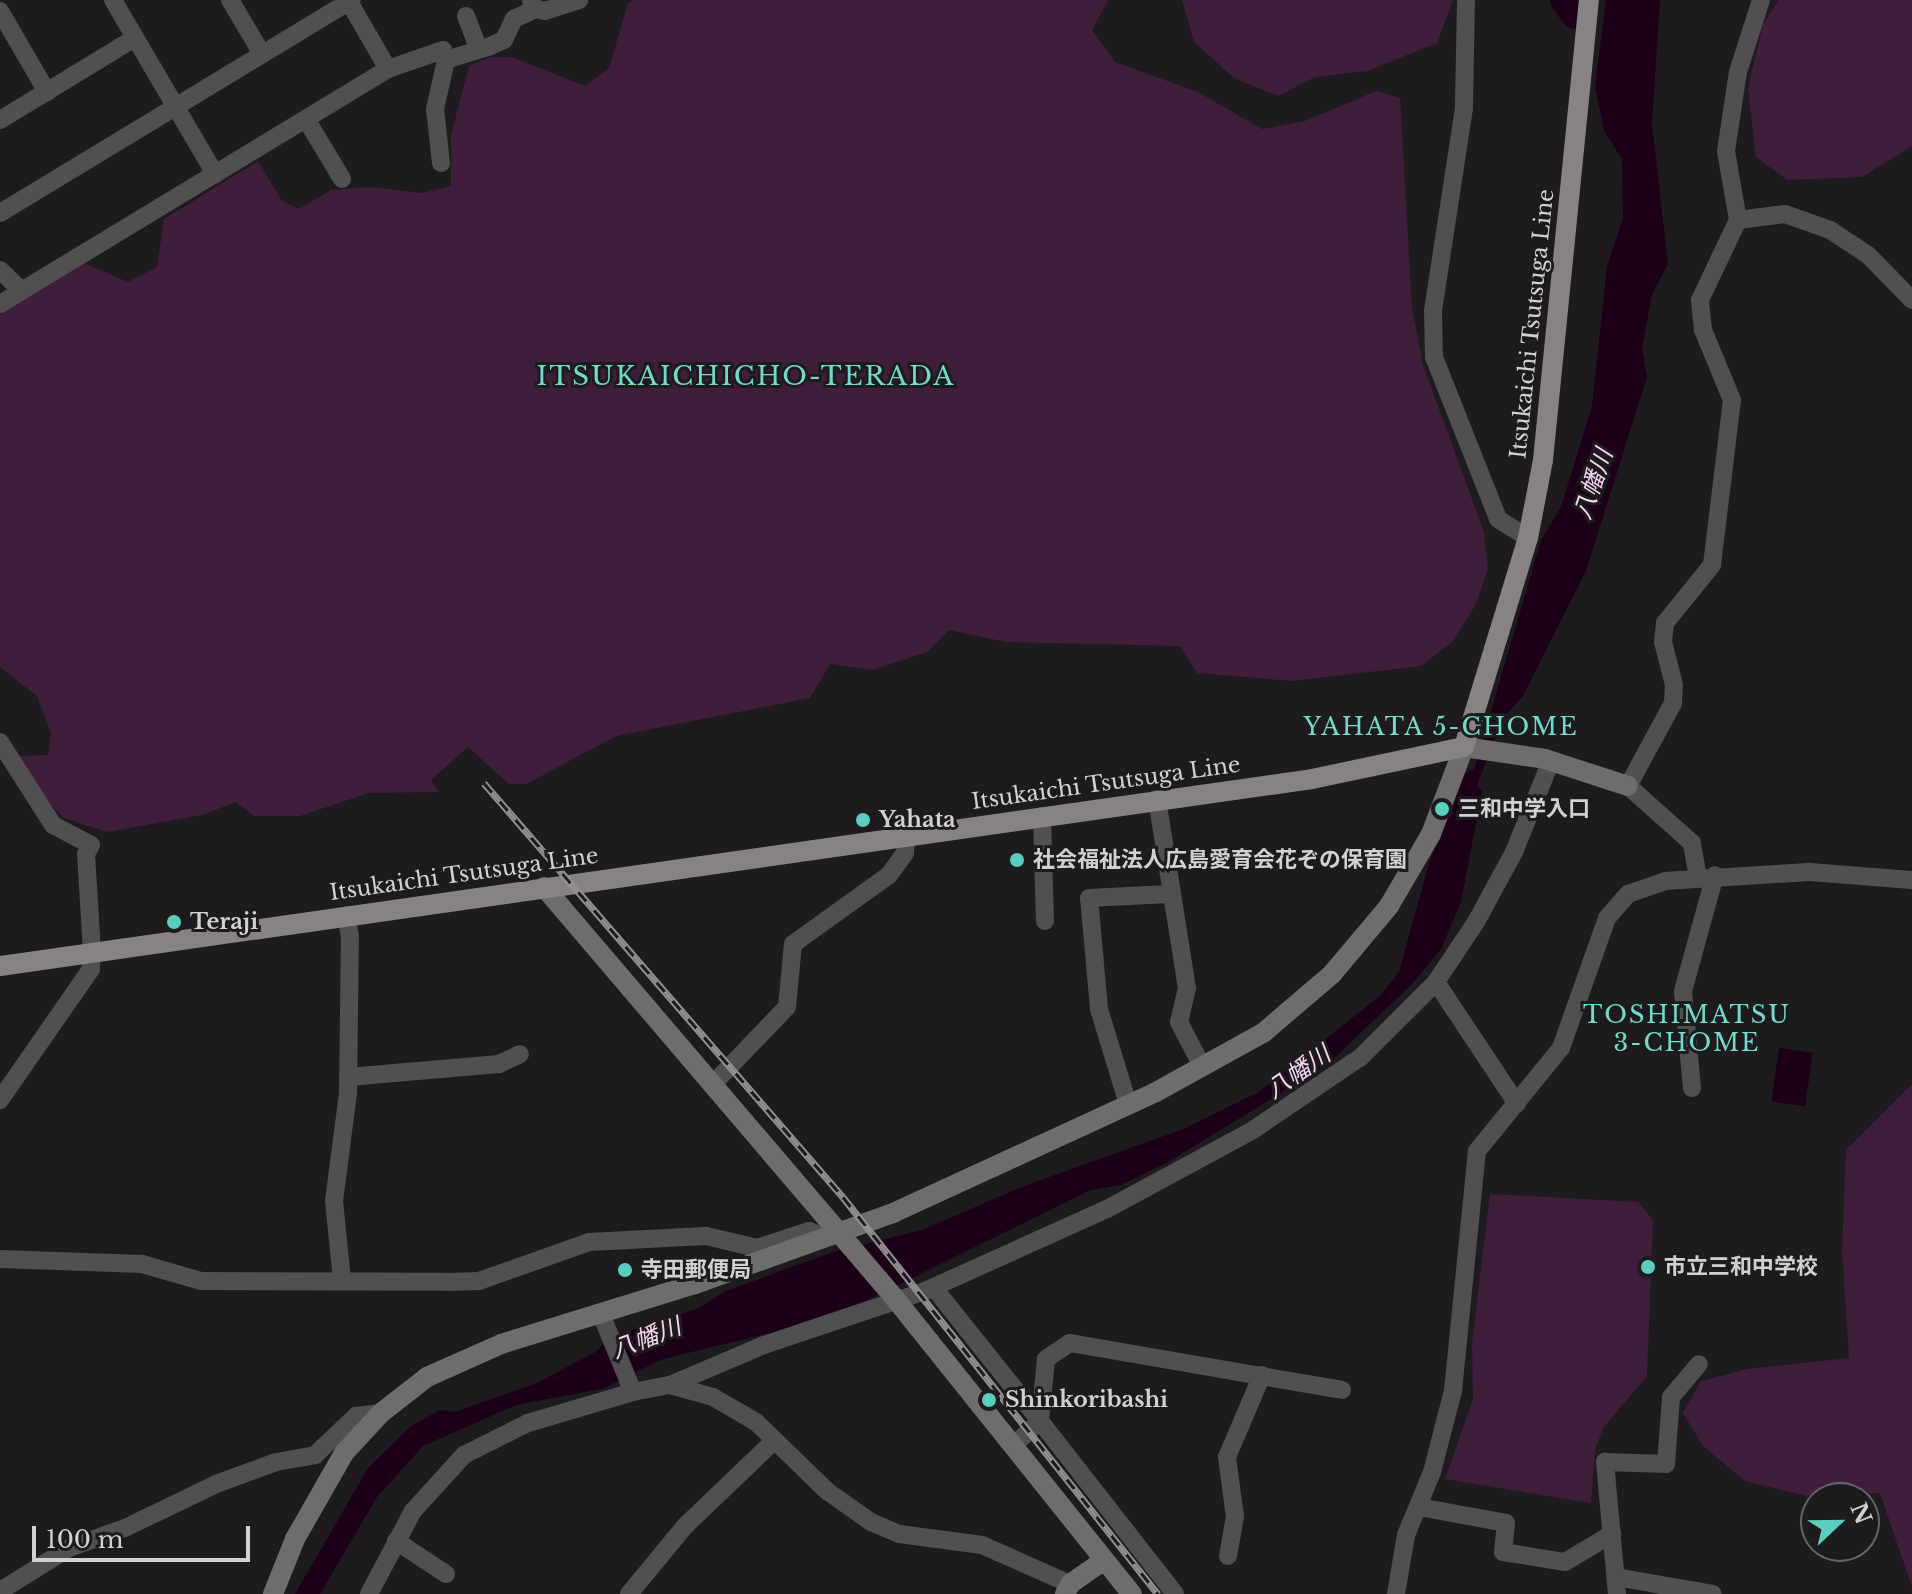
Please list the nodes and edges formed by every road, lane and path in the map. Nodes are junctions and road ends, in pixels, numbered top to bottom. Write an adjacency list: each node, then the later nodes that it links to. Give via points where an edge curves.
1 (113, 0): 11 (street)
2 (230, 0): 13 (street)
3 (1466, 0): 29 (street, via 1464,108 1433,311 1434,357 1498,519)
4 (1589, 0): 29 (main road, Itsukaichi Tsutsuga Line, via 1543,460)
5 (1761, 0): 24 (street, via 1738,72 1726,151)
6 (350, 1): 13 (street); 15 (street)
7 (576, 1): 8 (street, via 549,11)
8 (533, 5): 12 (street, via 514,19 502,42)
9 (0, 11): 16 (street)
10 (466, 16): 12 (street)
11 (135, 38): 16 (street); 17 (street)
12 (479, 50): 14 (street)
13 (262, 54): 17 (street)
14 (446, 60): 15 (street, via 443,50); 20 (street, via 435,109)
15 (388, 69): 18 (street)
16 (47, 92): 19 (street)
17 (176, 106): 21 (street); 23 (street)
18 (306, 119): 21 (street); 22 (street)
19 (0, 120)
20 (441, 163)
21 (215, 174): 26 (street)
22 (342, 179)
23 (0, 213)
24 (1738, 220): 27 (street, via 1785,214 1830,230 1868,255); 33 (street, via 1700,300 1703,330 1732,400 1712,565 1665,623 1673,703)
25 (0, 270): 26 (street)
26 (22, 291): 28 (street)
27 (1912, 300)
28 (0, 304)
29 (1528, 538): 31 (main road, Itsukaichi Tsutsuga Line)
30 (0, 742): 43 (street, via 53,825 91,845 86,854)
31 (1469, 749): 32 (street); 34 (main road, Itsukaichi Tsutsuga Line, via 1312,779); 47 (street, via 1431,834 1389,906 1332,974 1263,1033)
32 (1548, 760): 33 (street); 45 (street, via 1514,852)
33 (1628, 786): 37 (street, via 1692,843)
34 (1157, 799): 35 (main road, Itsukaichi Tsutsuga Line); 40 (street)
35 (1042, 816): 36 (main road, Itsukaichi Tsutsuga Line); 42 (street)
36 (906, 835): 39 (main road, Itsukaichi Tsutsuga Line); 49 (street, via 905,853 889,875 793,944 787,1007)
37 (1706, 876): 38 (street, via 1810,872); 50 (street, via 1683,991); 53 (street, via 1665,881 1628,894 1607,918 1561,1048)
38 (1912, 880)
39 (544, 887): 41 (main road, Itsukaichi Tsutsuga Line); 49 (street)
40 (1169, 894): 47 (street, via 1187,988 1179,1022); 52 (street, via 1089,898 1099,1009)
41 (346, 915): 43 (main road, Itsukaichi Tsutsuga Line); 48 (street)
42 (1045, 921)
43 (92, 953): 44 (main road, Itsukaichi Tsutsuga Line); 51 (street, via 91,969)
44 (0, 966)
45 (1436, 982): 53 (street); 57 (street, via 1361,1057 1253,1130 1107,1209)
46 (520, 1054): 48 (street, via 499,1064)
47 (1202, 1066): 52 (street)
48 (348, 1077): 56 (street, via 334,1201)
49 (714, 1083): 54 (street)
50 (1692, 1088)
51 (0, 1100)
52 (1128, 1104): 54 (street, via 978,1177)
53 (1517, 1104): 69 (street, via 1477,1151 1471,1173 1453,1391)
54 (835, 1235): 56 (street, via 809,1231 757,1248 706,1236 589,1242 479,1281); 58 (street); 59 (street)
55 (0, 1259): 56 (street, via 142,1264 201,1281)
56 (342, 1280)
57 (934, 1288): 58 (street); 66 (street)
58 (896, 1299): 62 (street); 68 (street)
59 (603, 1318): 63 (street); 65 (street, via 459,1360)
60 (1699, 1364): 70 (street, via 1671,1397 1666,1464 1605,1462)
61 (1262, 1375): 64 (street); 66 (street, via 1061,1345 1046,1359); 72 (street, via 1227,1457 1235,1517)
62 (670, 1385): 63 (street); 67 (street, via 743,1412)
63 (632, 1390): 71 (street, via 564,1410 478,1446 435,1481)
64 (1342, 1390)
65 (381, 1413): 77 (street, via 356,1416 315,1455 276,1462 216,1484 125,1528 69,1548); 78 (street, via 323,1484)
66 (1040, 1421): 68 (street); 82 (street)
67 (774, 1441): 76 (street, via 842,1504 881,1527 982,1545); 80 (street, via 685,1526)
68 (1013, 1446): 73 (street)
69 (1419, 1507): 70 (street, via 1506,1523 1503,1552 1565,1562); 83 (street, via 1406,1535)
70 (1612, 1534): 75 (street)
71 (396, 1541): 74 (street); 79 (street)
72 (1228, 1556)
73 (1103, 1561): 76 (street); 81 (street)
74 (446, 1574)
75 (1617, 1586): 84 (street)
76 (1068, 1589)
77 (0, 1591)
78 (273, 1594)
79 (369, 1594)
80 (629, 1594)
81 (1132, 1594)
82 (1175, 1594)
83 (1396, 1594)
84 (1713, 1594)

